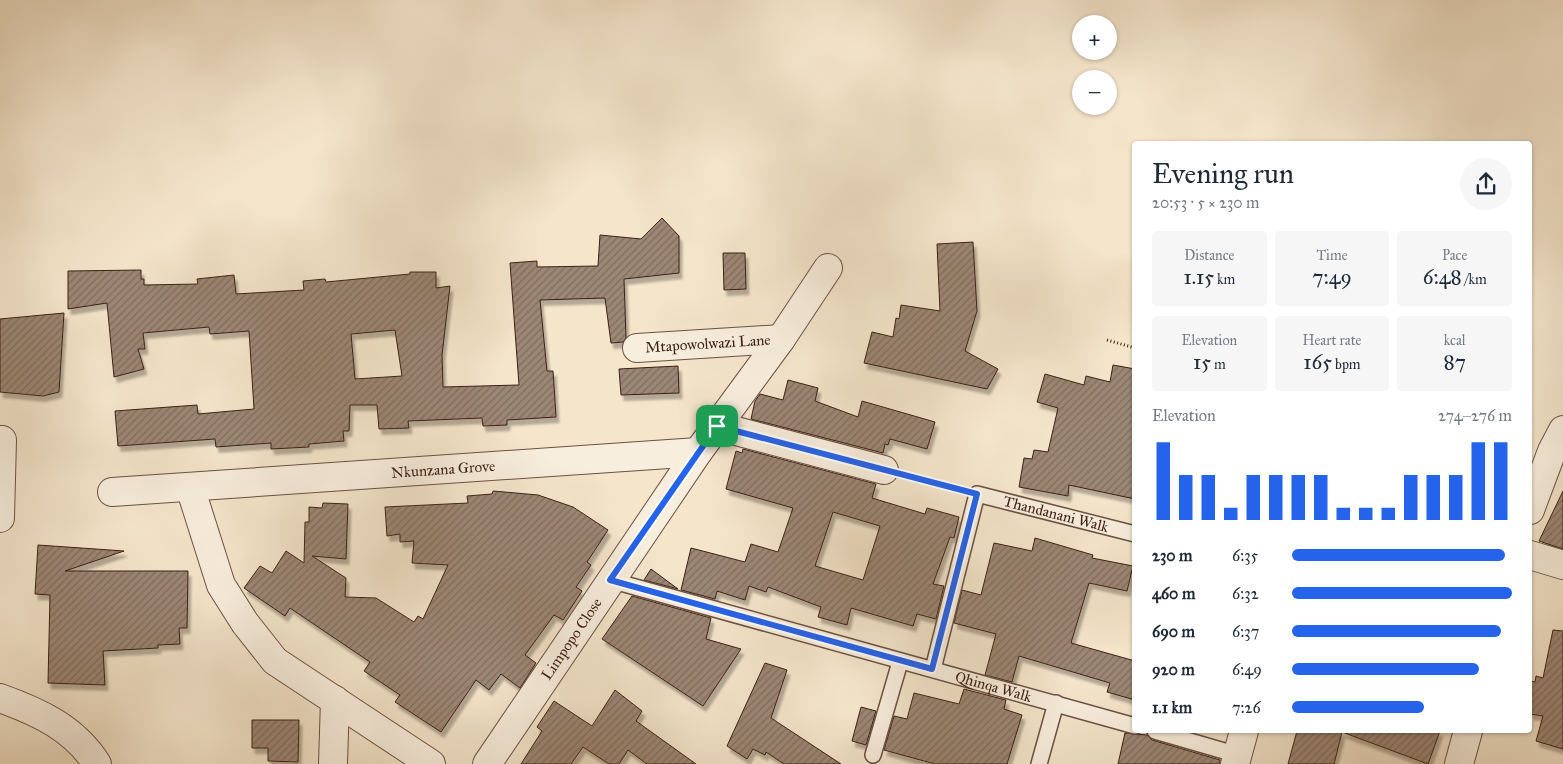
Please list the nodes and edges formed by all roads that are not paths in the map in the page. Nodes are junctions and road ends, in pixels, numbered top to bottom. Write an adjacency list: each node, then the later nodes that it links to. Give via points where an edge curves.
1 (828, 268): 2 (street, Limpopo Close)
2 (781, 339): 3 (street, Mtapowolwazi Lane); 4 (street, Limpopo Close)
3 (637, 348)
4 (717, 426): 7 (street, Limpopo Close); 8 (street)
5 (1563, 430): 11 (street)
6 (2, 440): 12 (street)
7 (698, 452): 9 (street, Nkunzana Grove); 16 (street, Limpopo Close)
8 (884, 470)
9 (190, 487): 10 (street, Nkunzana Grove); 20 (street, via 221,585 245,623 275,661)
10 (112, 492)
11 (1532, 505)
12 (0, 518)
13 (1132, 533): 18 (lane, Thandanani Walk, via 977,494)
14 (1532, 556): 15 (street)
15 (1563, 564)
16 (610, 580): 17 (lane, Qhinqa Walk); 30 (street, Limpopo Close)
17 (900, 662): 18 (lane, Qhinqa Walk); 26 (lane)
18 (932, 669): 21 (lane, Qhinqa Walk)
19 (0, 698): 27 (street, via 55,721 77,739)
20 (335, 700): 28 (street); 29 (street)
21 (1056, 703): 22 (lane, Qhinqa Walk); 31 (lane)
22 (1132, 725)
23 (1163, 733): 25 (lane)
24 (1467, 733): 32 (street)
25 (1239, 750)
26 (873, 755)
27 (97, 764)
28 (333, 764)
29 (432, 764)
30 (487, 764)
31 (1038, 764)
32 (1459, 764)

